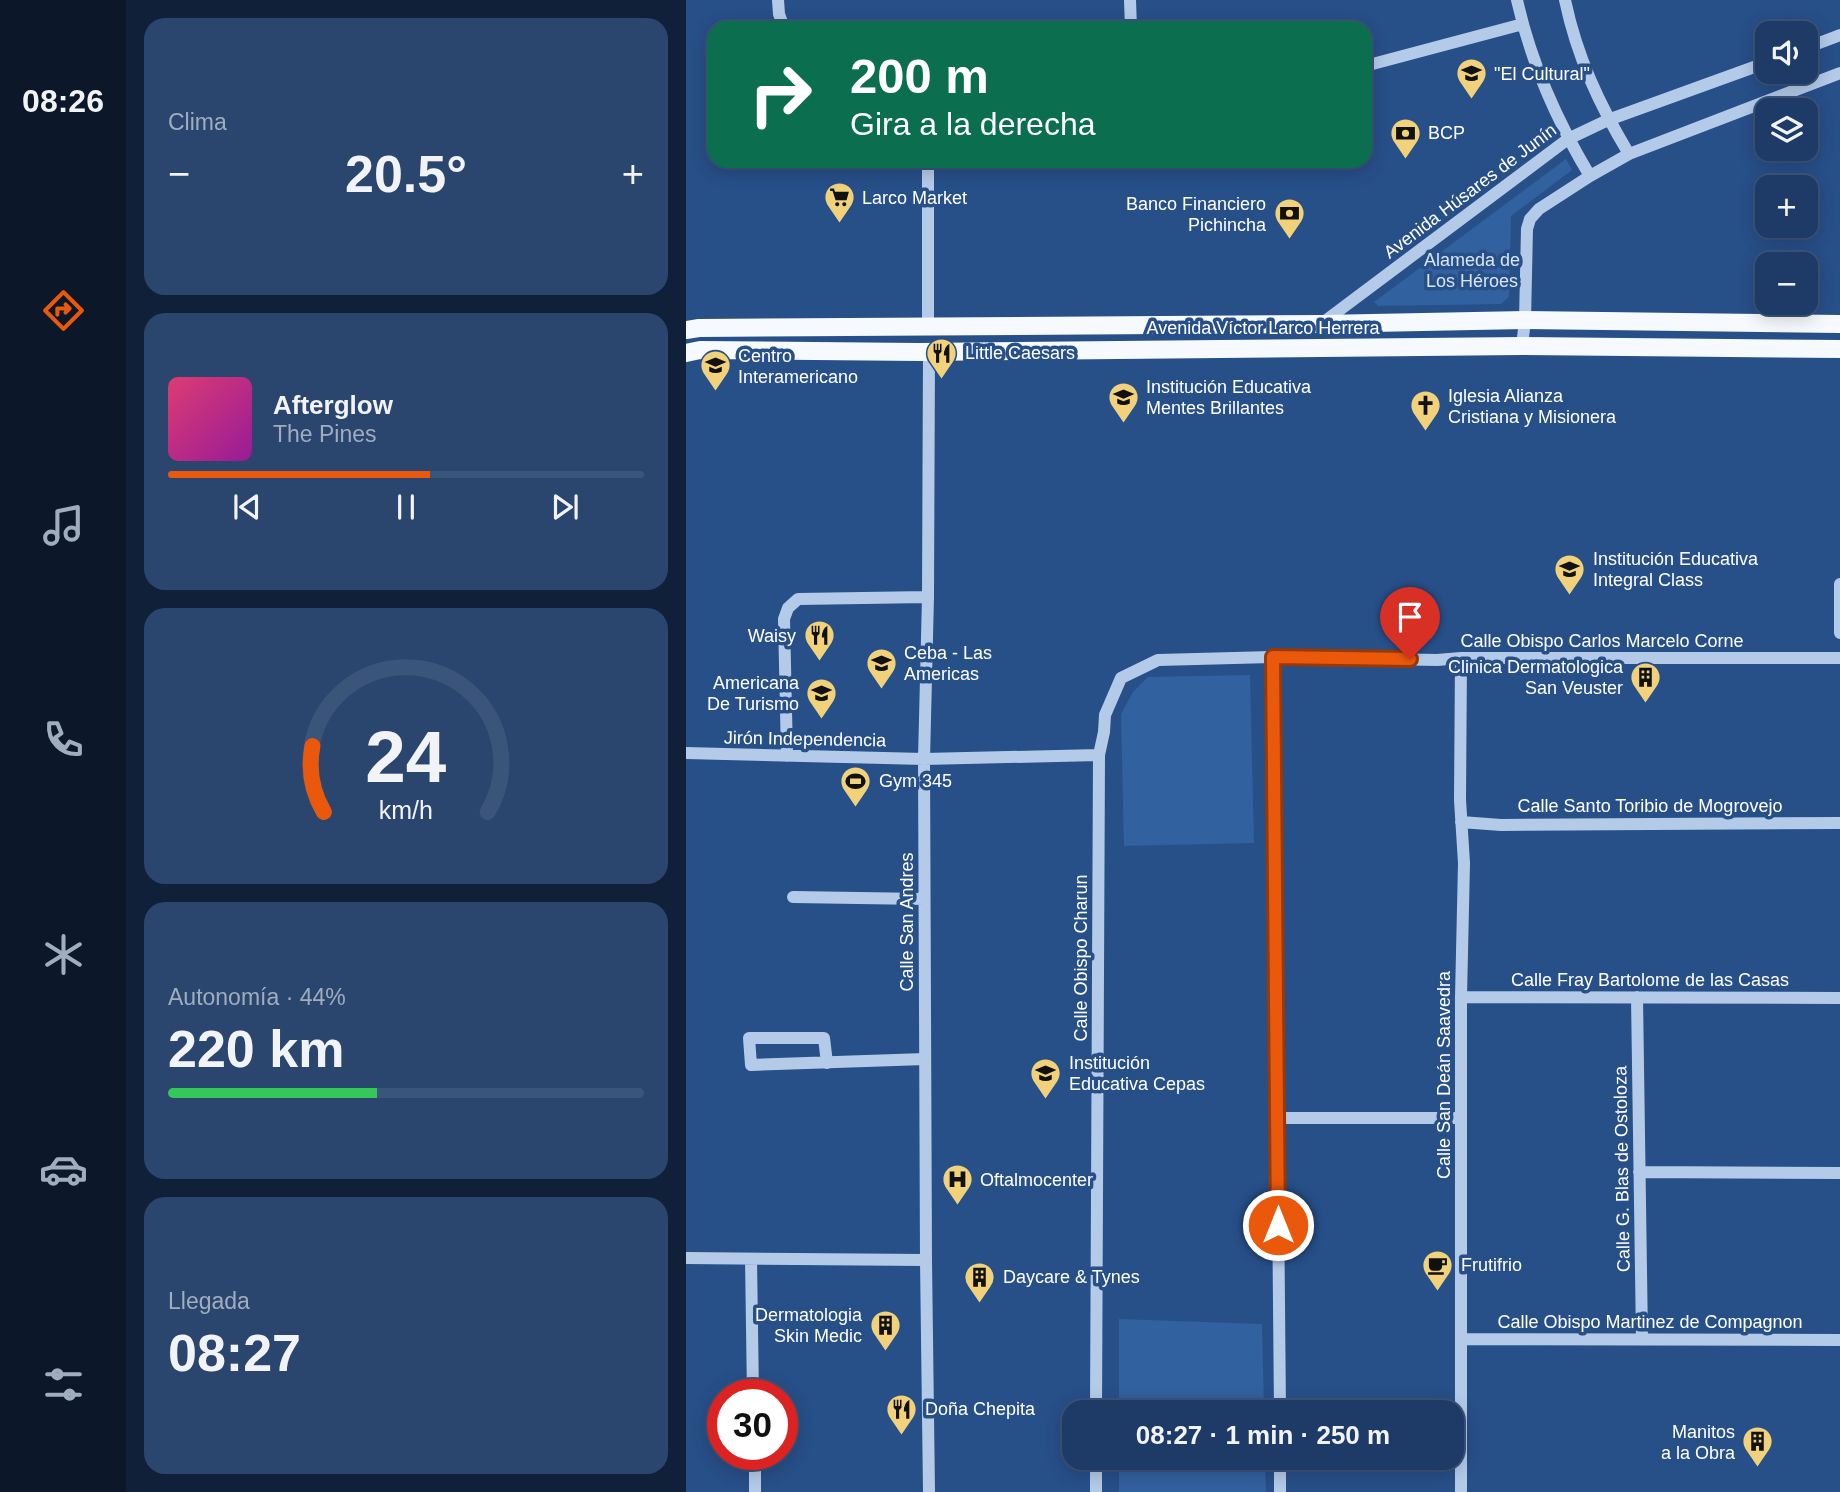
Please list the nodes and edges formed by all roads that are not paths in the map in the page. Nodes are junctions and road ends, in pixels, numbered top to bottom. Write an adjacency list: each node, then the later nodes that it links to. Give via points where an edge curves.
1 (778, 0): 5 (street)
2 (1130, 0): 6 (street)
3 (1517, 0): 7 (street)
4 (1564, 0): 13 (street, via 1587,77)
5 (782, 21)
6 (1131, 21)
7 (1523, 24): 10 (street); 14 (street, via 1542,83)
8 (1840, 35): 9 (street)
9 (1818, 43)
10 (1372, 64)
11 (1755, 67): 13 (street, Avenida Húsares de Junín)
12 (1840, 73): 15 (street)
13 (1608, 120): 14 (street, Avenida Húsares de Junín); 15 (street)
14 (1568, 139): 17 (street); 19 (street, Avenida Húsares de Junín)
15 (1629, 154): 17 (street)
16 (928, 168): 21 (street)
17 (1590, 176): 18 (street, via 1530,219)
18 (1525, 320): 19 (main road, Avenida Víctor Larco Herrera); 20 (main road, Avenida Víctor Larco Herrera); 23 (street)
19 (1321, 324): 21 (main road, Avenida Víctor Larco Herrera)
20 (1840, 324)
21 (928, 327): 22 (main road, Avenida Víctor Larco Herrera)
22 (686, 330)
23 (1522, 346): 24 (main road, Avenida Víctor Larco Herrera); 25 (main road, Avenida Víctor Larco Herrera)
24 (1840, 349)
25 (929, 351): 26 (main road, Avenida Víctor Larco Herrera, via 700,350); 28 (street, Calle San Andres)
26 (686, 354)
27 (1840, 584): 29 (street)
28 (928, 597): 34 (street, via 798,599 788,608 784,619); 36 (street, Calle San Andres)
29 (1840, 633)
30 (1273, 657): 31 (street, Calle Obispo Carlos Marcelo Corne); 35 (street, Calle Obispo Carlos Marcelo Corne, via 1158,660 1121,678 1105,715); 46 (street)
31 (1461, 658): 32 (street, Calle Obispo Carlos Marcelo Corne); 37 (street, Calle San Deán Saavedra)
32 (1840, 658)
33 (686, 753): 34 (street, Jirón Independencia)
34 (786, 755): 36 (street, Jirón Independencia)
35 (1099, 755): 36 (street); 57 (street, Calle Obispo Charun)
36 (924, 759): 40 (street, Calle San Andres)
37 (1461, 822): 38 (street, Calle Santo Toribio de Mogrovejo); 41 (street, Calle San Deán Saavedra)
38 (1840, 823)
39 (793, 897): 40 (street)
40 (924, 899): 44 (street, Calle San Andres)
41 (1461, 998): 42 (street, Calle Fray Bartolome de las Casas); 47 (street, Calle San Deán Saavedra)
42 (1637, 998): 43 (street, Calle Fray Bartolome de las Casas); 48 (street, Calle G. Blas de Ostoloza)
43 (1840, 998)
44 (925, 1059): 45 (street); 52 (street, Calle San Andres)
45 (827, 1063): 45 (street, via 824,1038 749,1038 751,1065)
46 (1277, 1118): 47 (street); 58 (street)
47 (1461, 1118): 53 (street, Calle San Deán Saavedra)
48 (1639, 1172): 49 (street); 54 (street, Calle G. Blas de Ostoloza)
49 (1840, 1173)
50 (686, 1258): 51 (street)
51 (751, 1259): 52 (street); 56 (street)
52 (926, 1260): 63 (street, Calle San Andres)
53 (1461, 1339): 54 (street, Calle Obispo Martinez de Compagnon); 66 (street, Calle San Deán Saavedra)
54 (1642, 1339): 55 (street, Calle Obispo Martinez de Compagnon)
55 (1840, 1340)
56 (753, 1379)
57 (1096, 1400)
58 (1280, 1400)
59 (755, 1470): 62 (street)
60 (1096, 1470): 64 (street)
61 (1280, 1470): 65 (street)
62 (755, 1492)
63 (929, 1492)
64 (1096, 1492)
65 (1280, 1492)
66 (1461, 1492)

